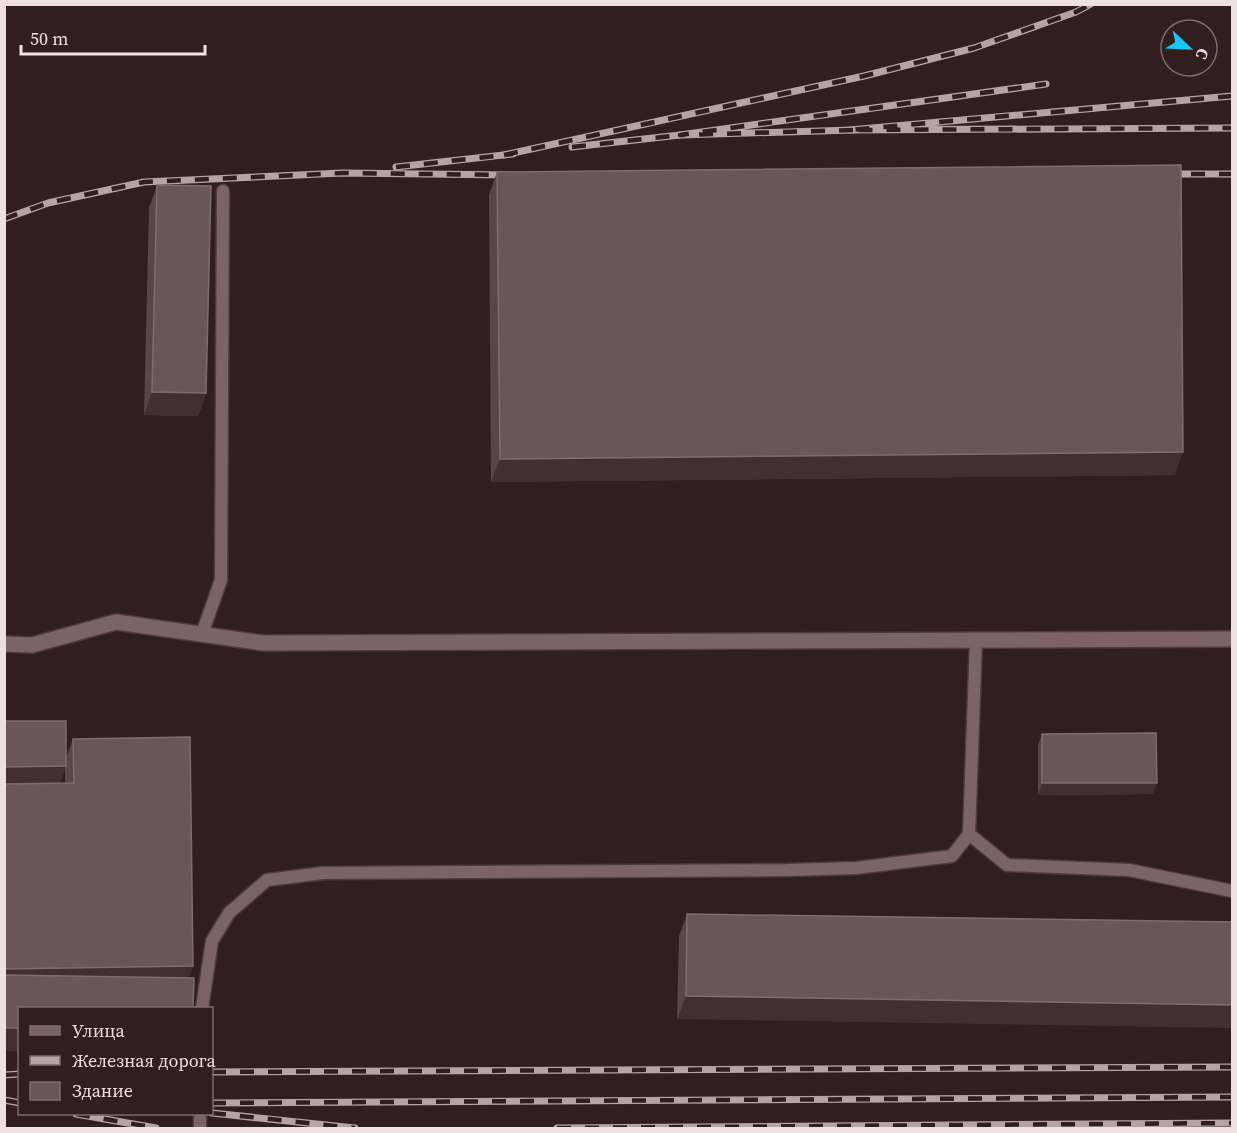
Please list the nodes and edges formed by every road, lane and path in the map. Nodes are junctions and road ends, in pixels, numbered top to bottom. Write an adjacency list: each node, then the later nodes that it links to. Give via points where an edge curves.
1 (223, 191): 2 (lane, via 221,580)
2 (202, 634): 4 (street, via 263,643); 5 (street, via 116,622 32,645)
3 (1233, 639): 4 (street)
4 (976, 640): 6 (lane)
5 (4, 644)
6 (969, 834): 7 (lane, via 1006,865 1129,870); 8 (lane, via 952,856 856,868 323,873 267,880 228,913 212,941)
7 (1233, 891)
8 (202, 1007)

